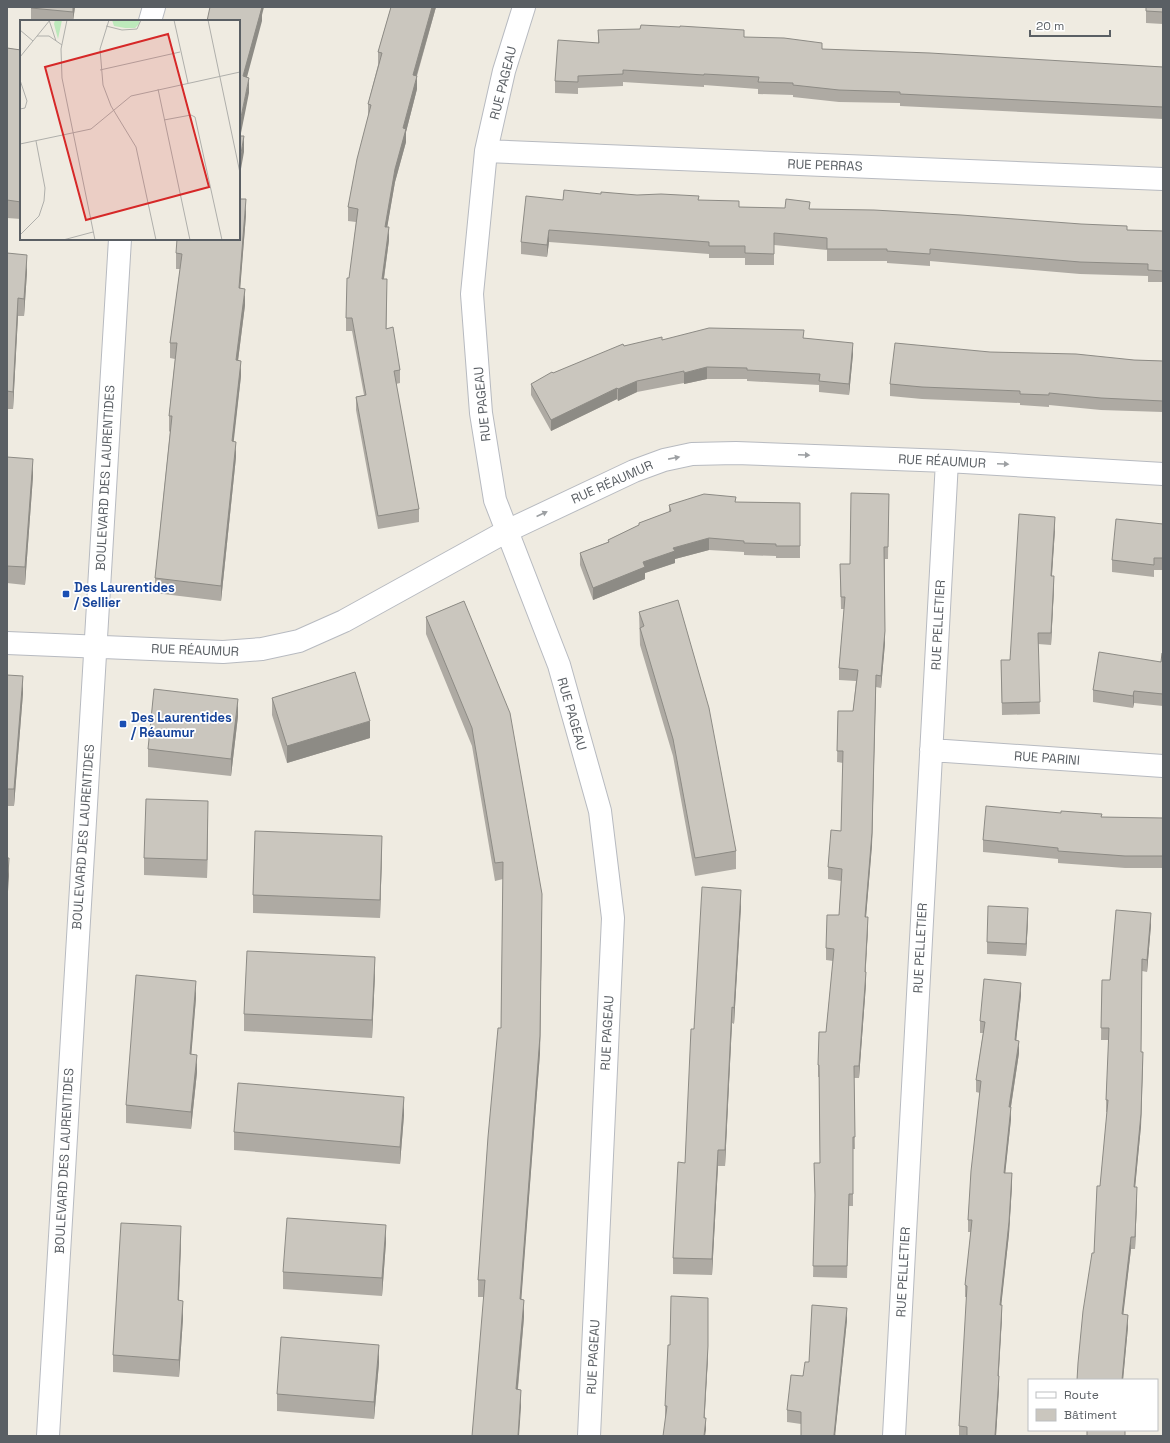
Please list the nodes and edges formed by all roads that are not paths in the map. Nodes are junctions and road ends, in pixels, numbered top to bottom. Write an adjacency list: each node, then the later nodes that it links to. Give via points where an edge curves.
1 (154, 7): 3 (street)
2 (524, 7): 4 (street, RUE PAGEAU, via 504,71)
3 (150, 20)
4 (486, 151): 5 (street, RUE PERRAS); 9 (street, RUE PAGEAU, via 472,294 480,413 495,500)
5 (1163, 179)
6 (120, 240): 11 (street, BOULEVARD DES LAURENTIDES)
7 (947, 461): 8 (street, RUE RÉAUMUR, one-way to 8); 9 (street, RUE RÉAUMUR, one-way to 7, via 634,471 664,460 692,454 736,453); 12 (street, RUE PELLETIER)
8 (1163, 474)
9 (507, 531): 11 (street, RUE RÉAUMUR, via 344,621 299,641 262,649 223,652); 15 (street, RUE PAGEAU, via 559,665 598,803 613,918)
10 (7, 643): 11 (street, RUE RÉAUMUR)
11 (94, 648): 14 (street, BOULEVARD DES LAURENTIDES)
12 (931, 750): 13 (street, RUE PARINI); 16 (street, RUE PELLETIER)
13 (1163, 766)
14 (48, 1436)
15 (589, 1436)
16 (894, 1436)

